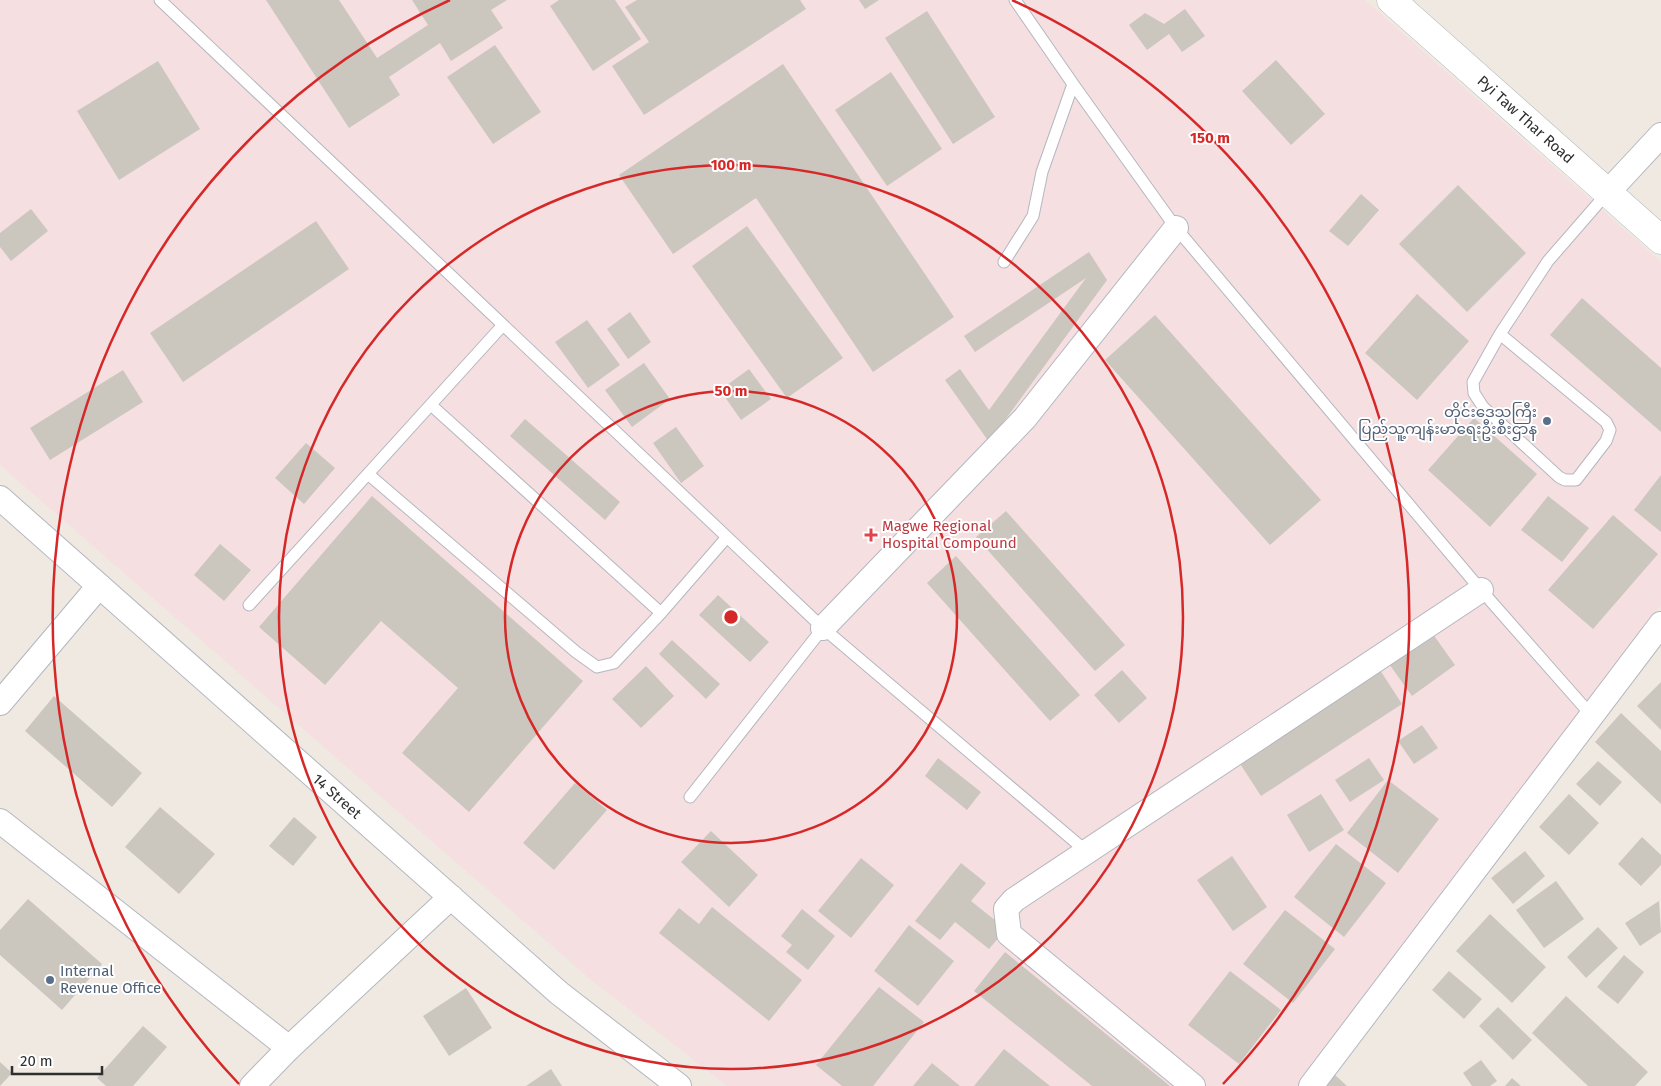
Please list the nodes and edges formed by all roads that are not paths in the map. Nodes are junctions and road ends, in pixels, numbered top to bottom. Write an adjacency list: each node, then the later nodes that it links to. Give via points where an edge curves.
1 (160, 0): 10 (lane)
2 (1015, 0): 4 (lane)
3 (1393, 1): 6 (street, Pyi Taw Thar Road)
4 (1073, 84): 7 (lane); 9 (lane, via 1042,172 1033,216)
5 (1661, 135): 6 (street)
6 (1608, 192): 8 (street, Pyi Taw Thar Road); 11 (lane, via 1548,261)
7 (1176, 228): 17 (lane); 21 (street, via 1025,418)
8 (1661, 240)
9 (1004, 262)
10 (503, 325): 12 (lane); 15 (lane)
11 (1500, 334): 11 (lane, via 1606,422 1610,430 1606,441 1576,480 1560,477 1483,408 1474,393 1473,382)
12 (431, 404): 13 (lane); 19 (lane)
13 (368, 474): 18 (lane); 19 (lane, via 598,667 614,663)
14 (0, 498): 16 (street, 14 Street)
15 (727, 536): 19 (lane); 21 (lane)
16 (99, 586): 22 (street); 27 (street, 14 Street)
17 (1481, 590): 23 (lane); 26 (street)
18 (249, 605)
19 (661, 613)
20 (1661, 624): 23 (street)
21 (823, 628): 24 (lane); 26 (lane)
22 (0, 703)
23 (1592, 716): 32 (street)
24 (690, 796)
25 (0, 821): 28 (street)
26 (1086, 851): 31 (street, via 1014,900 1006,910 1008,934)
27 (451, 897): 28 (street); 30 (street, 14 Street, via 559,993)
28 (289, 1048): 29 (street)
29 (252, 1086)
30 (679, 1086)
31 (1193, 1086)
32 (1311, 1086)

